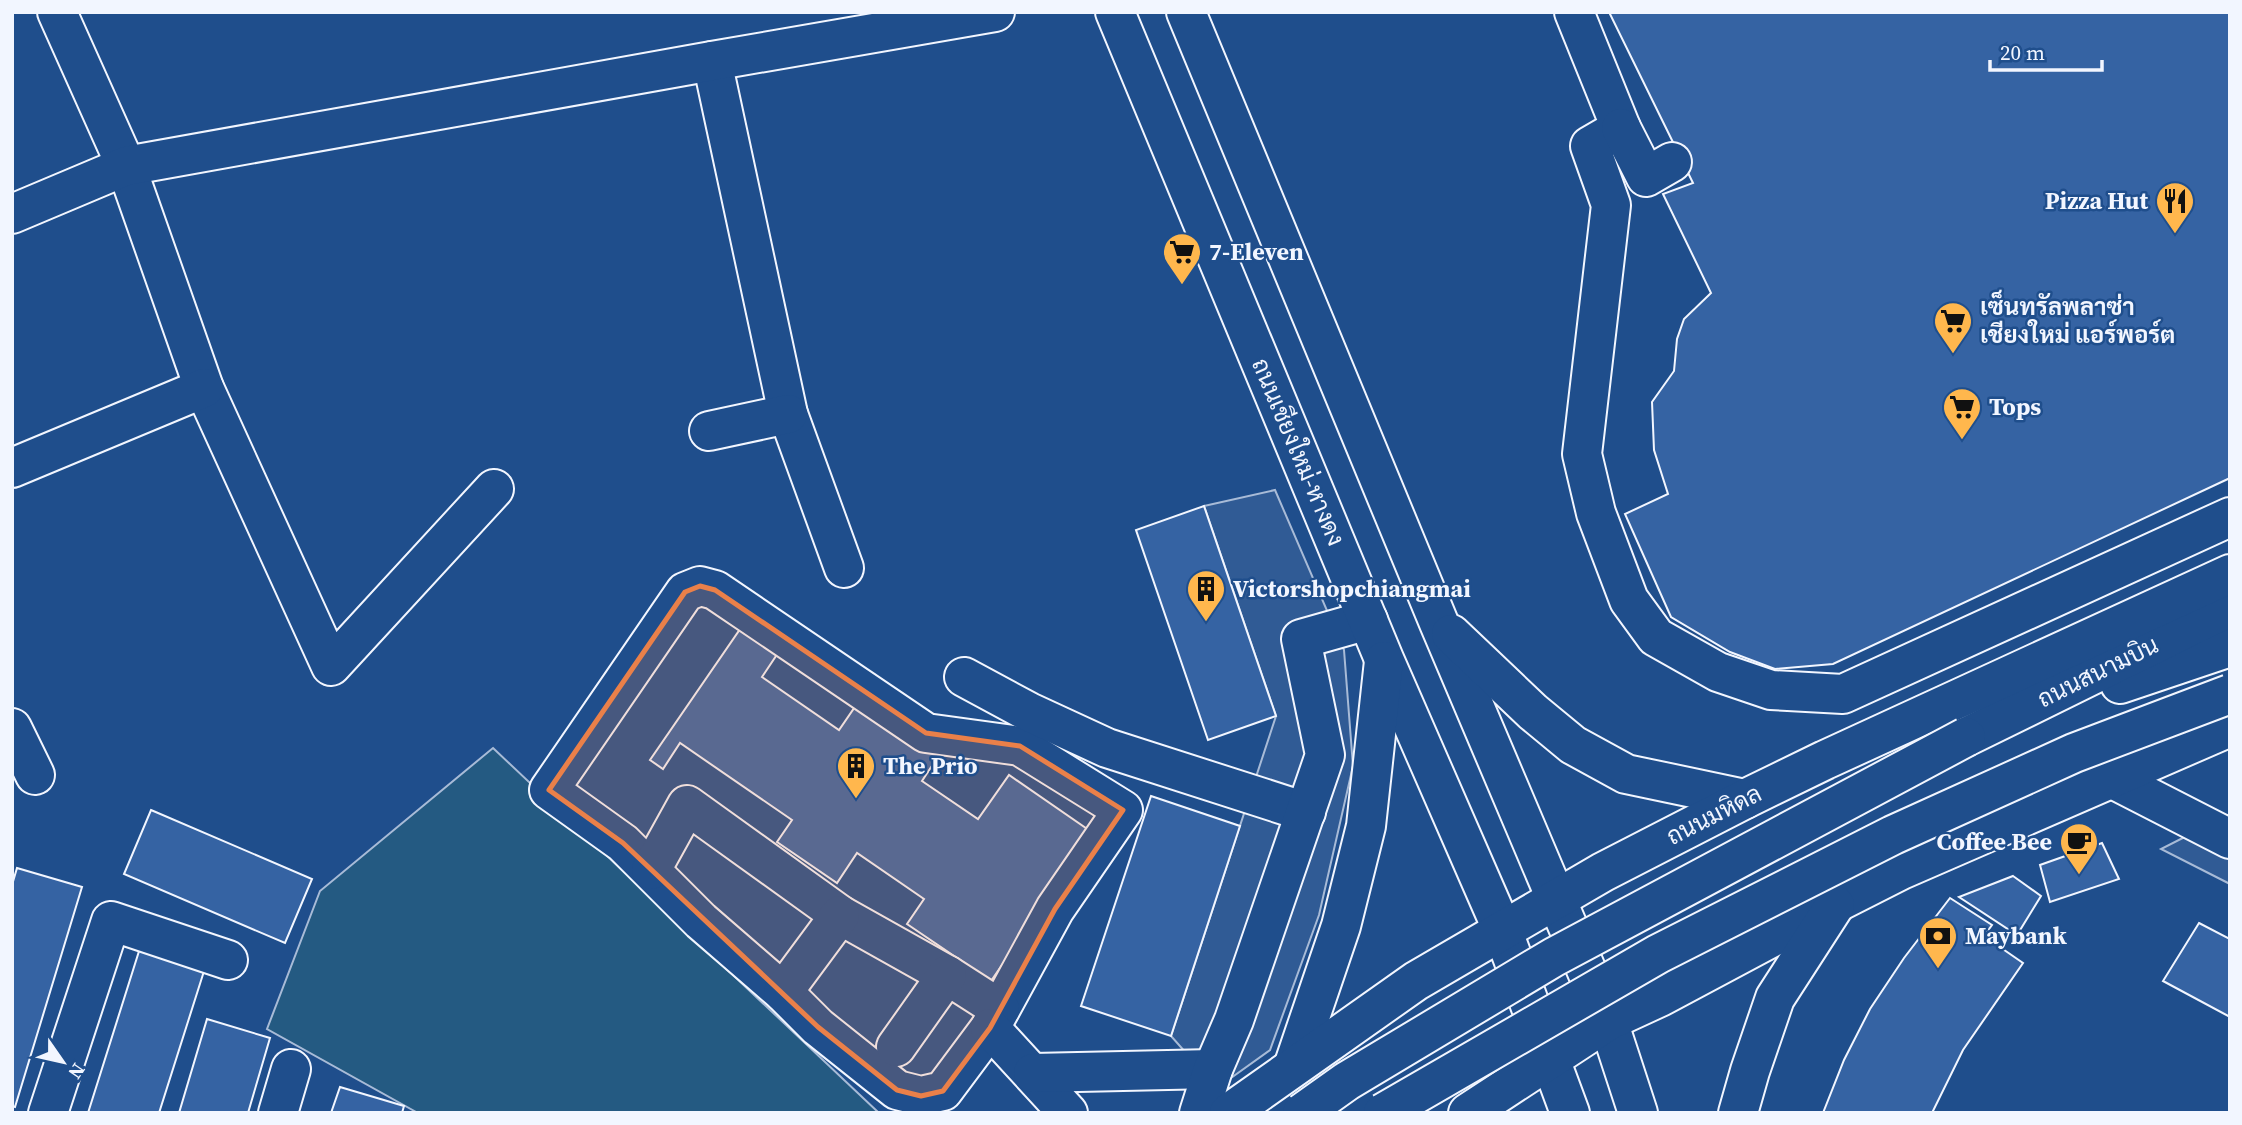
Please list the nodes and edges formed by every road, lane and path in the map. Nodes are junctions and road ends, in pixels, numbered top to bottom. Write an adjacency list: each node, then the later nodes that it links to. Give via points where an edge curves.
1 (57, 12): 9 (main road)
2 (995, 12): 6 (main road)
3 (1115, 12): 21 (main road, ถนนเชียงใหม่-หางดง)
4 (1186, 12): 22 (main road)
5 (1574, 12): 7 (main road)
6 (712, 61): 9 (main road); 12 (main road)
7 (1621, 128): 8 (main road, via 1646,177); 19 (main road, via 1590,146 1611,205 1582,454 1596,513 1629,600 1656,637 1718,672 1772,690 1843,694)
8 (1672, 162)
9 (126, 166): 10 (main road); 11 (main road)
10 (12, 214)
11 (204, 388): 14 (main road); 15 (main road, via 331,666)
12 (788, 414): 13 (main road); 17 (main road)
13 (709, 431)
14 (12, 468)
15 (494, 489)
16 (2230, 517): 19 (main road)
17 (844, 568)
18 (2230, 574): 23 (main road, ถนนมหิดล)
19 (2064, 593): 23 (main road)
20 (2230, 607): 30 (main road, ถนนสนามบิน)
21 (1368, 620): 25 (main road, ถนนเชียงใหม่-หางดง); 34 (main road, via 1301,639 1325,755)
22 (1439, 623): 33 (main road, via 1573,745 1626,774); 37 (main road)
23 (2090, 637): 33 (main road, ถนนมหิดล)
24 (2230, 647): 30 (main road, ถนนมหิดล)
25 (1384, 659): 40 (main road, ถนนเชียงใหม่-หางดง); 48 (main road, via 1366,827 1341,926)
26 (964, 677): 34 (main road, via 1107,748)
27 (2230, 694): 58 (main road, bridge, via 2074,753 1894,835 1658,954)
28 (2230, 727): 32 (main road)
29 (12, 728): 31 (main road)
30 (1966, 737): 57 (main road, ถนนมหิดล, bridge, via 1554,957 1347,1081)
31 (35, 775)
32 (2111, 778): 35 (main road); 38 (main road)
33 (1745, 799): 37 (main road, ถนนมหิดล)
34 (1306, 812): 50 (main road)
35 (2230, 839)
36 (651, 870): 39 (main road, via 687,805); 43 (main road, via 701,921); 44 (main road, via 623,843 549,790 685,592 700,586 715,590 926,733 1020,746 1123,810 1055,909)
37 (1555, 898): 40 (main road, ถนนมหิดล); 45 (main road)
38 (1836, 903): 45 (main road); 62 (main road, via 1775,998)
39 (839, 915): 42 (main road); 43 (main road)
40 (1502, 929): 47 (main road, ถนนเชียงใหม่-หางดง); 48 (main road, ถนนมหิดล, via 1416,981)
41 (228, 960): 52 (main road, via 111,921)
42 (947, 975): 44 (main road); 46 (main road)
43 (783, 992): 44 (main road, via 818,1027 897,1090 921,1096 943,1091)
44 (995, 1018): 51 (main road)
45 (1608, 1021): 47 (main road); 61 (main road)
46 (895, 1047)
47 (1550, 1058): 59 (main road); 60 (main road, ถนนเชียงใหม่-หางดง)
48 (1293, 1067): 56 (main road, ถนนมหิดล)
49 (291, 1069): 53 (main road)
50 (1213, 1069): 51 (main road); 55 (main road)
51 (1033, 1073): 54 (main road)
52 (48, 1113)
53 (278, 1113)
54 (1068, 1113)
55 (1199, 1113)
56 (1229, 1113)
57 (1302, 1113)
58 (1383, 1113)
59 (1468, 1113)
60 (1570, 1113)
61 (1638, 1113)
62 (1738, 1113)

